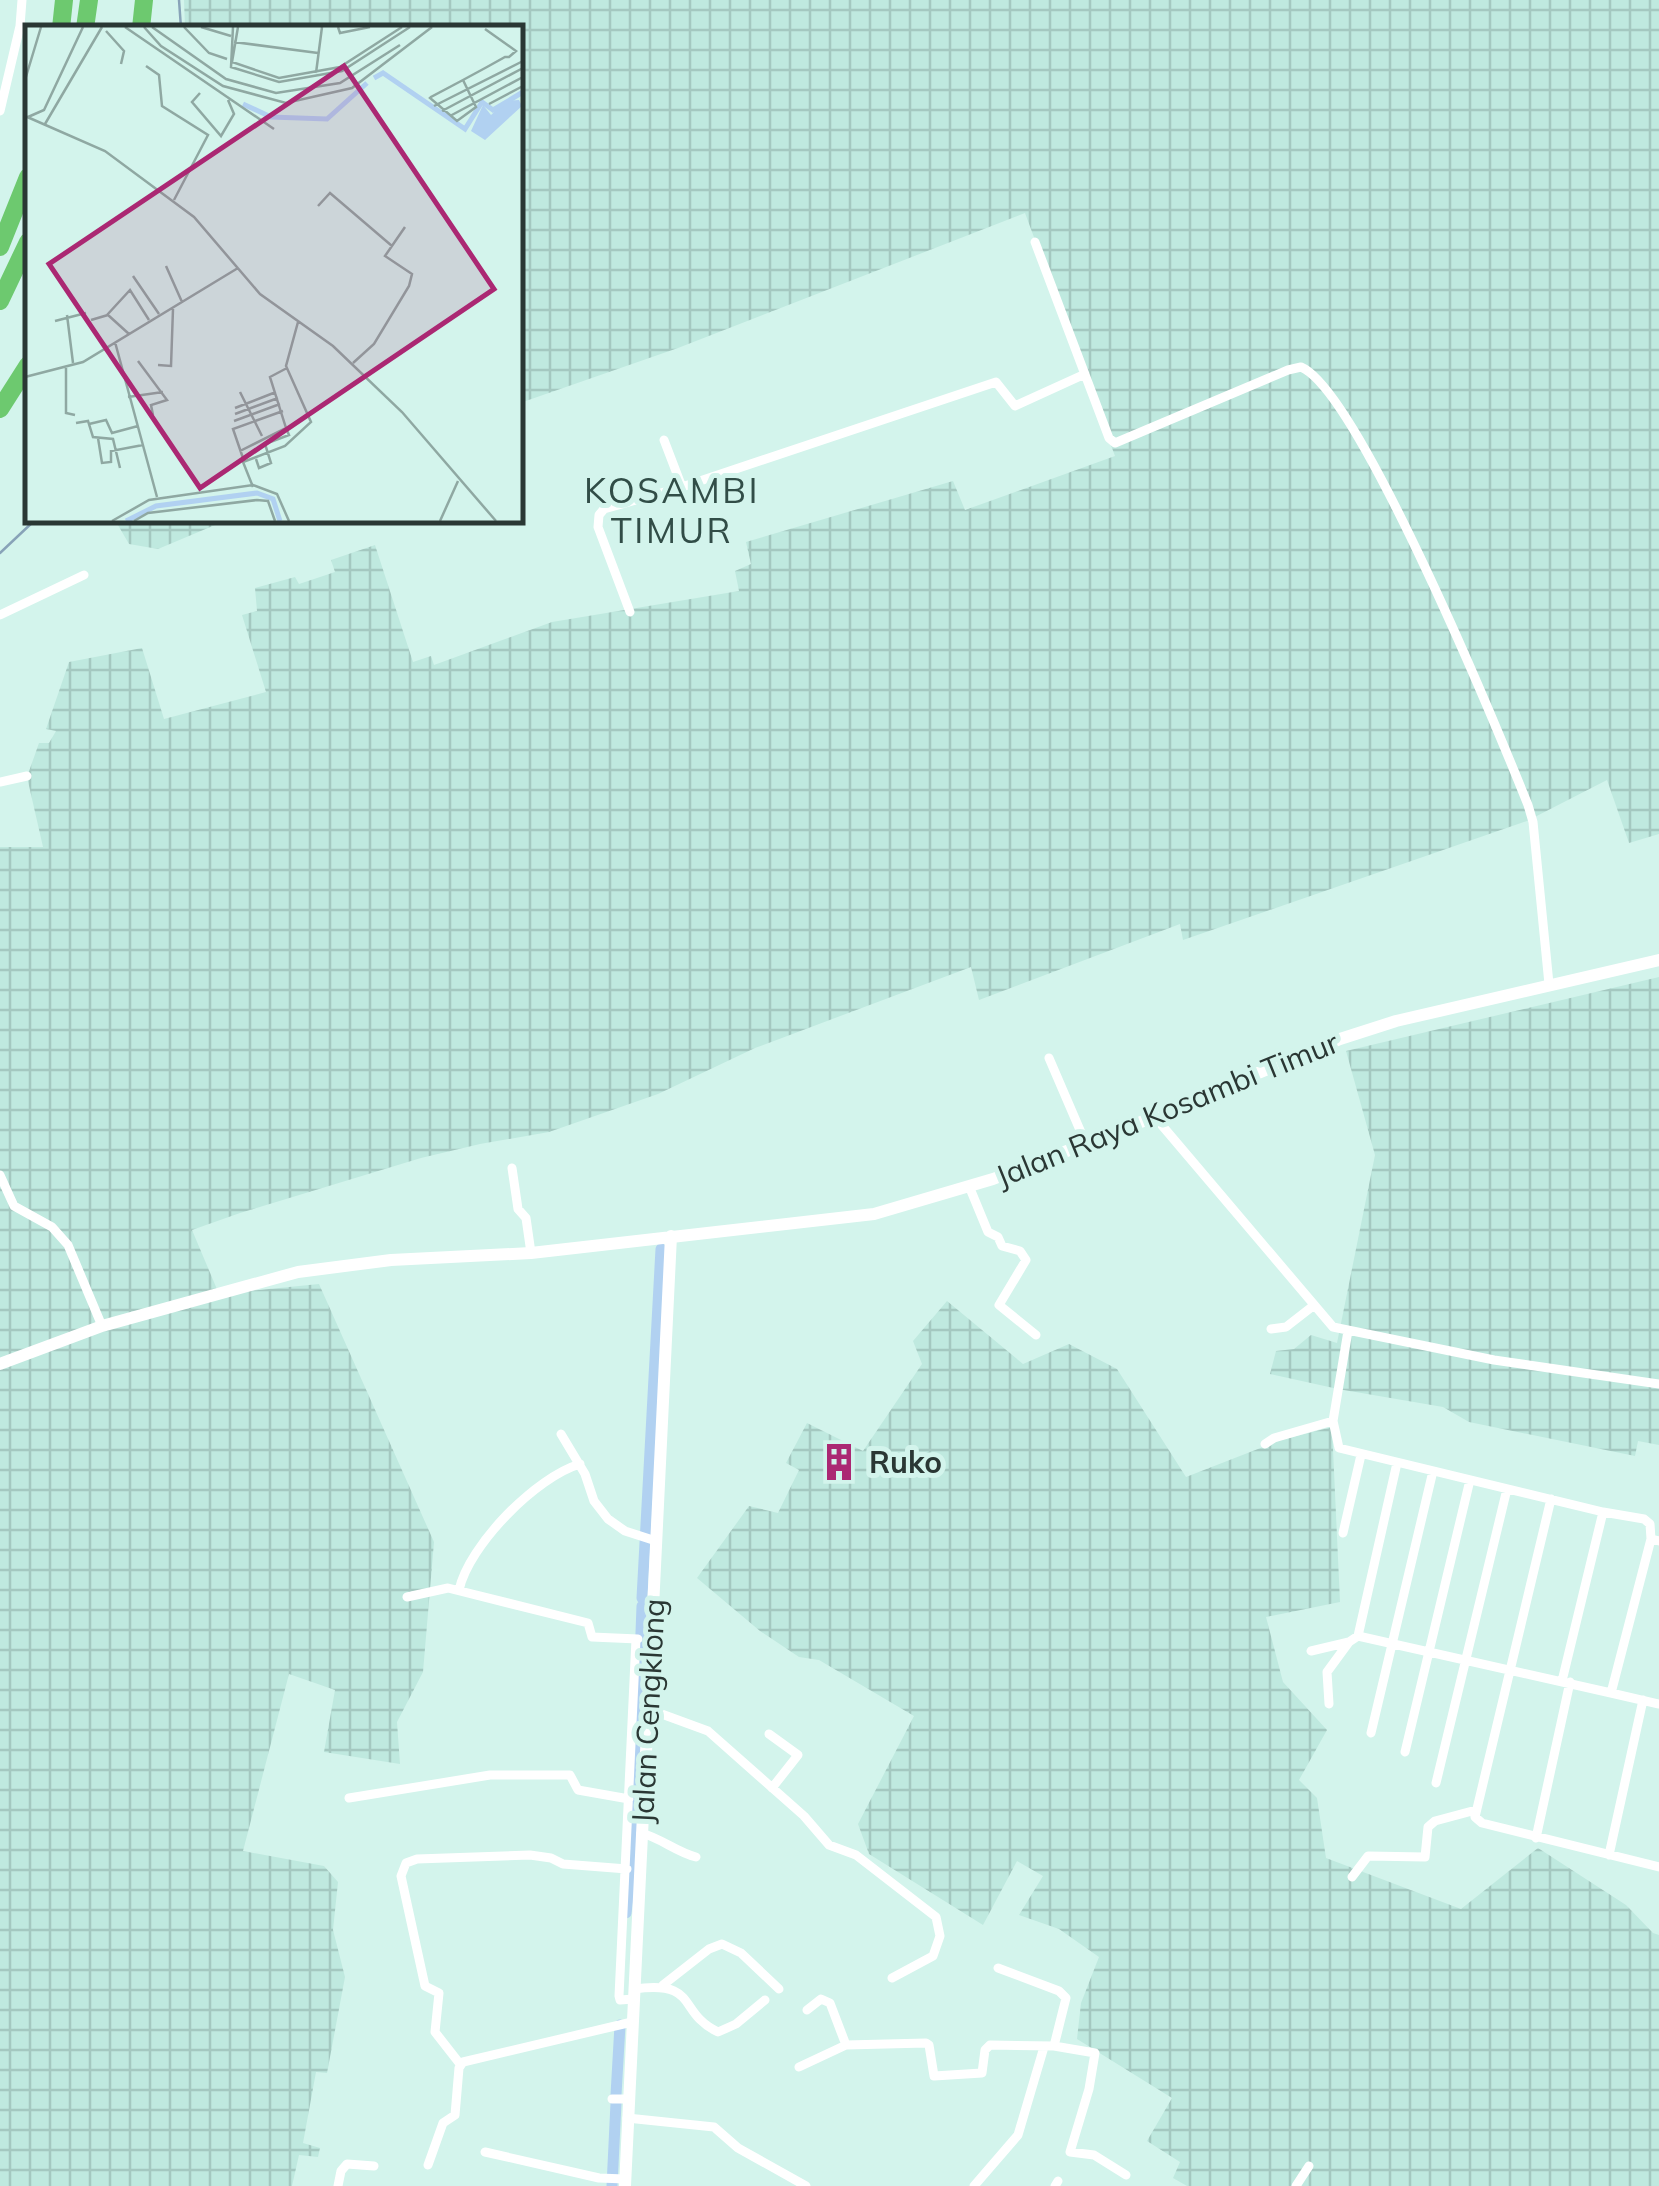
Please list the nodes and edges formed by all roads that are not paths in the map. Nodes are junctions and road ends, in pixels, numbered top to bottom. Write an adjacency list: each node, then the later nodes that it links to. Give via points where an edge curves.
1 (22, 0): 8 (street)
2 (64, 0): 5 (highway)
3 (89, 0): 6 (highway)
4 (144, 0): 7 (highway)
5 (61, 25)
6 (85, 25)
7 (141, 25)
8 (0, 111)
9 (25, 184): 11 (highway)
10 (1035, 242): 15 (street)
11 (0, 247)
12 (25, 248): 13 (highway)
13 (0, 301)
14 (25, 370): 16 (highway)
15 (1085, 374): 18 (street, via 1015,406 996,382); 25 (street, via 1116,443 1288,370 1301,367 1314,375 1396,505 1528,805)
16 (0, 409)
17 (664, 440): 18 (street)
18 (682, 487): 20 (street, via 600,515 598,527)
19 (84, 575): 21 (street)
20 (630, 612)
21 (0, 615)
22 (27, 776): 23 (street)
23 (0, 782)
24 (1659, 960): 25 (main road, Jalan Raya Kosambi Timur)
25 (1550, 984): 27 (main road, Jalan Raya Kosambi Timur, via 1340,1039)
26 (1049, 1058): 28 (street)
27 (1154, 1116): 28 (main road, Jalan Raya Kosambi Timur); 34 (street)
28 (1086, 1144): 31 (main road, Jalan Raya Kosambi Timur)
29 (512, 1168): 33 (street)
30 (0, 1175): 35 (street, via 14,1206 52,1227 68,1246)
31 (970, 1186): 32 (main road, Jalan Raya Kosambi Timur, via 874,1214); 38 (street, via 988,1232 1026,1260 998,1305)
32 (671, 1236): 33 (main road, Jalan Raya Kosambi Timur); 53 (main road, Jalan Cengklong)
33 (531, 1253): 35 (main road, Jalan Raya Kosambi Timur, via 298,1272)
34 (1313, 1306): 36 (street, via 1286,1327); 37 (street, via 1330,1325)
35 (102, 1326): 39 (main road, Jalan Raya Kosambi Timur)
36 (1271, 1329)
37 (1348, 1330): 40 (street); 41 (street)
38 (1036, 1335)
39 (0, 1364)
40 (1659, 1384)
41 (1333, 1421): 43 (street); 44 (street, via 1339,1448)
42 (560, 1434): 46 (street)
43 (1265, 1444)
44 (1361, 1454): 45 (street); 52 (street)
45 (1396, 1463): 47 (street); 58 (street)
46 (580, 1464): 53 (street, via 608,1519); 55 (street, via 540,1484 489,1536)
47 (1433, 1472): 48 (street); 59 (street)
48 (1470, 1480): 49 (street); 61 (street)
49 (1507, 1489): 50 (street); 62 (street)
50 (1551, 1499): 51 (street); 63 (street)
51 (1604, 1512): 54 (street, via 1648,1521); 64 (street)
52 (1343, 1533)
53 (649, 1539): 57 (main road, Jalan Cengklong)
54 (1655, 1540): 65 (street)
55 (459, 1590): 56 (street); 57 (street, via 588,1623 591,1636)
56 (407, 1597)
57 (644, 1639): 69 (main road, Jalan Cengklong); 76 (street)
58 (1354, 1639): 59 (street); 60 (street); 67 (street, via 1327,1672)
59 (1392, 1643): 61 (street); 71 (street)
60 (1310, 1651)
61 (1429, 1651): 62 (street); 72 (street)
62 (1466, 1659): 63 (street); 73 (street)
63 (1510, 1669): 64 (street); 77 (street)
64 (1566, 1682): 65 (street); 79 (street)
65 (1611, 1693): 66 (street)
66 (1643, 1700): 68 (street); 81 (street)
67 (1329, 1704)
68 (1659, 1704)
69 (648, 1709): 74 (street, via 708,1731); 78 (main road, Jalan Cengklong)
70 (769, 1734): 74 (street, via 798,1756)
71 (1371, 1734)
72 (1405, 1752)
73 (1436, 1782)
74 (772, 1788): 88 (street, via 829,1845 852,1853 936,1917 940,1936 933,1956)
75 (349, 1798): 76 (street, via 532,1773 570,1774 578,1790)
76 (630, 1799): 80 (street)
77 (1476, 1814): 79 (street, via 1482,1823); 85 (street, via 1434,1820 1425,1857 1368,1856)
78 (641, 1832): 80 (main road, Jalan Cengklong); 82 (street)
79 (1536, 1838): 81 (street)
80 (634, 1848): 84 (street); 86 (main road, Jalan Cengklong)
81 (1609, 1855): 83 (street)
82 (696, 1857)
83 (1659, 1866)
84 (627, 1869): 86 (street); 97 (street, via 530,1856 406,1863 402,1876 425,1986 439,1993 436,2032)
85 (1352, 1877)
86 (630, 1921): 91 (main road, Jalan Cengklong)
87 (998, 1968): 96 (street, via 1066,1998)
88 (892, 1978)
89 (663, 1985): 90 (street, via 722,1944 742,1953); 91 (street); 92 (street, via 718,2032)
90 (779, 1989)
91 (629, 1997): 94 (main road, Jalan Cengklong)
92 (766, 2000)
93 (807, 2010): 95 (street, via 822,1999 830,2003)
94 (632, 2022): 97 (street); 100 (main road, Jalan Cengklong)
95 (846, 2045): 96 (street, via 929,2045 934,2076 982,2073 990,2045); 98 (street)
96 (1049, 2047): 106 (street, via 1095,2054 1070,2152 1094,2155); 110 (street, via 1018,2135)
97 (460, 2064): 103 (street, via 454,2115 443,2123)
98 (799, 2067)
99 (612, 2099): 100 (street)
100 (628, 2099): 101 (main road, Jalan Cengklong)
101 (627, 2118): 107 (main road, Jalan Cengklong); 109 (street, via 714,2126 738,2148)
102 (484, 2152): 107 (street)
103 (428, 2165)
104 (374, 2166): 108 (street, via 347,2164)
105 (1308, 2166): 111 (street)
106 (1126, 2175)
107 (619, 2181)
108 (338, 2186)
109 (806, 2186)
110 (974, 2186)
111 (1296, 2186)

